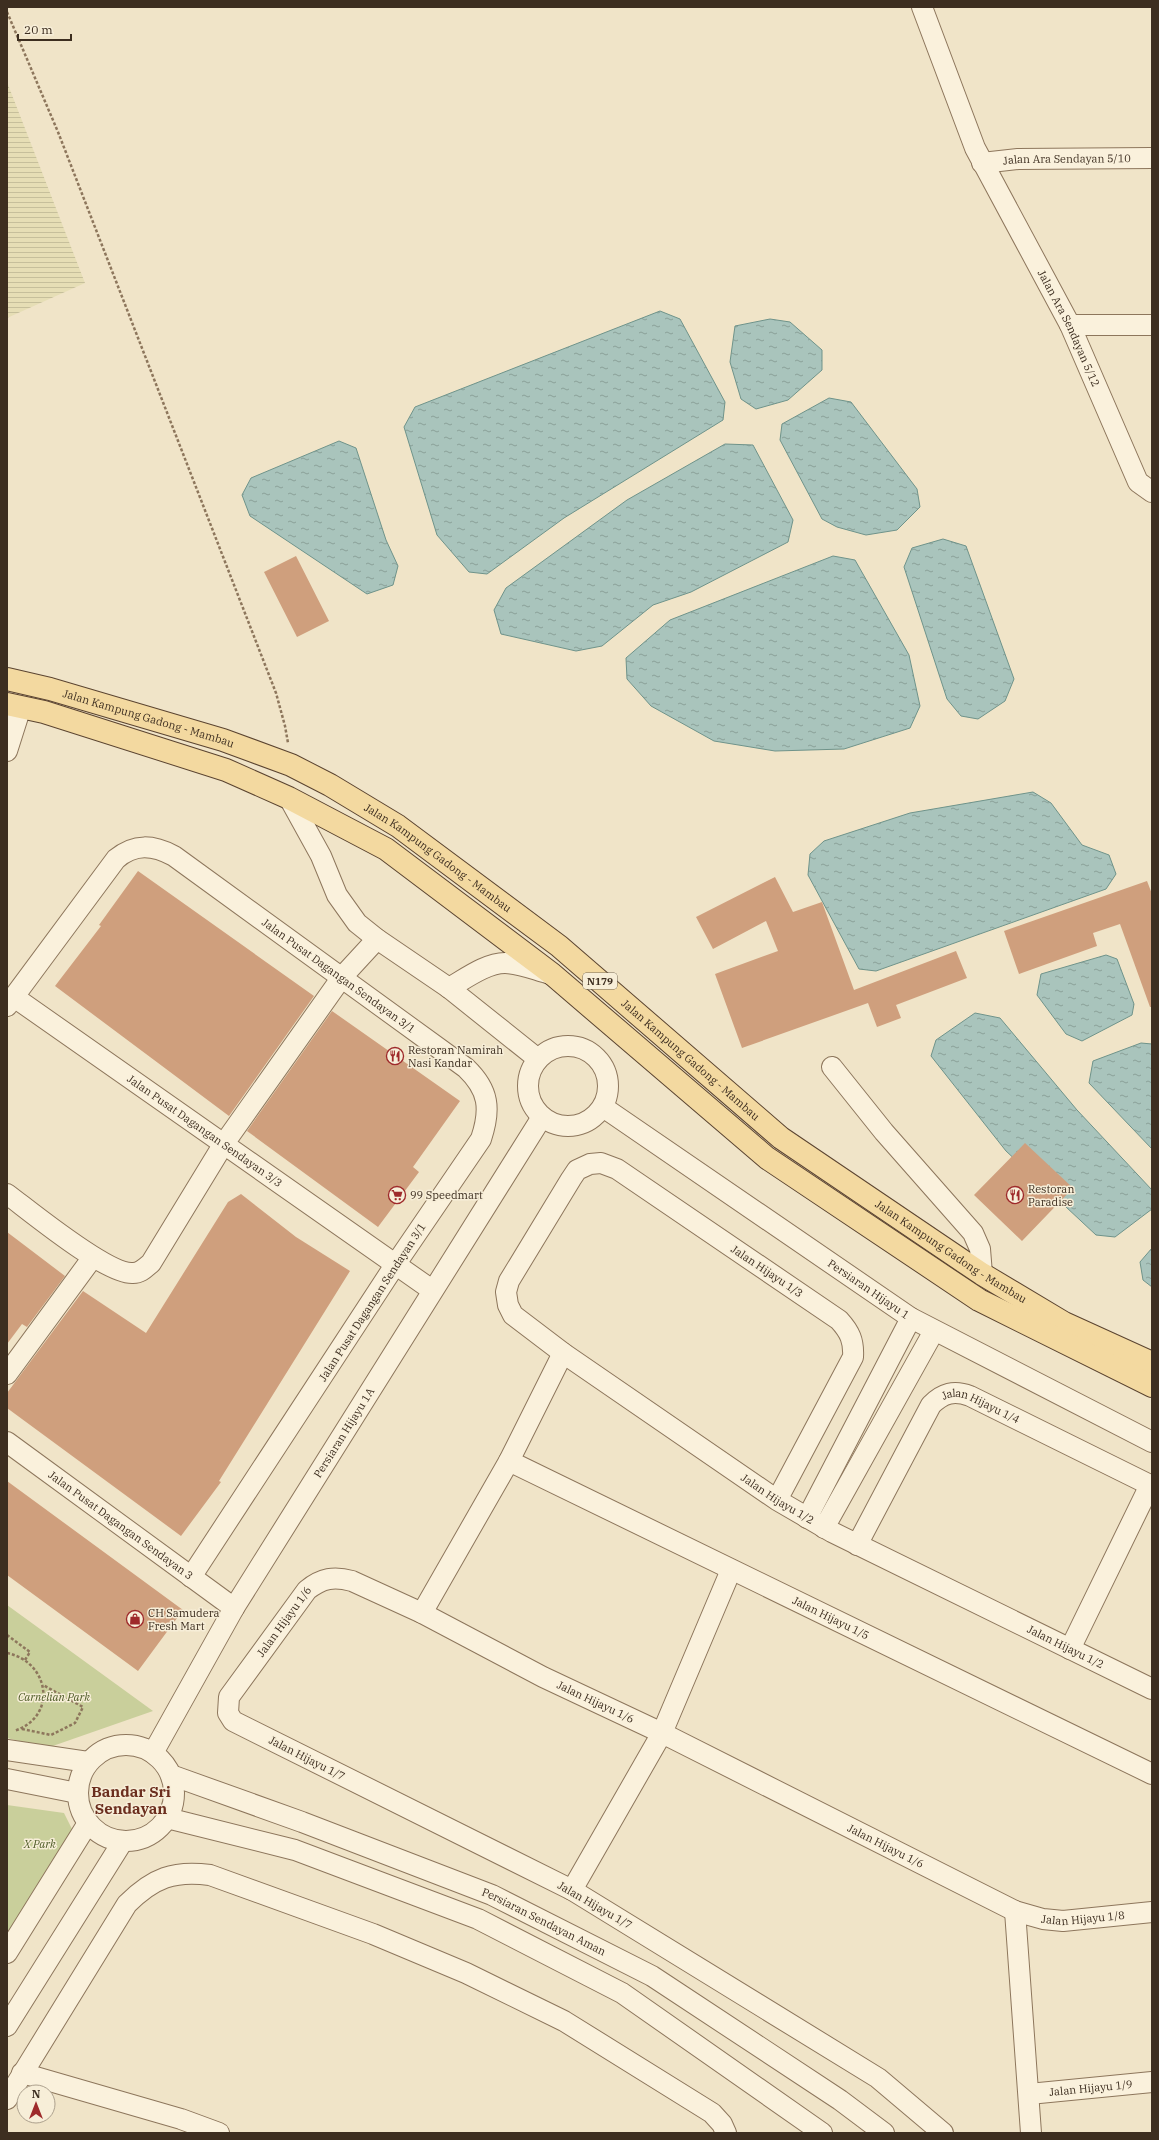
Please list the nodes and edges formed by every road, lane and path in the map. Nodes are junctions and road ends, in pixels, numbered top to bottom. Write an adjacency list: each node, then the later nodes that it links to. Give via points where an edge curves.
1 (922, 7): 4 (street, Jalan Ara Sendayan 5/12, via 960,113)
2 (7, 12): 11 (path, via 58,132 276,693 285,726)
3 (1152, 158): 4 (street, Jalan Ara Sendayan 5/10, via 1018,159)
4 (982, 163): 5 (street, Jalan Ara Sendayan 5/12)
5 (1070, 325): 6 (street); 7 (street, Jalan Ara Sendayan 5/12, via 1138,482)
6 (1152, 325)
7 (1152, 492)
8 (7, 679): 11 (main road, Jalan Kampung Gadong - Mambau / N179, via 50,689 223,740)
9 (14, 705): 10 (street); 12 (main road, Jalan Kampung Gadong - Mambau / N179, via 44,712 226,770)
10 (7, 751)
11 (291, 765): 27 (main road, Jalan Kampung Gadong - Mambau / N179, via 330,785 404,831 559,946 781,1138)
12 (289, 798): 13 (street, via 321,856 337,895 357,923); 14 (main road, Jalan Kampung Gadong - Mambau / N179, via 386,849)
13 (377, 939): 15 (street); 16 (street)
14 (552, 974): 16 (street, via 512,964 494,964); 34 (main road, Jalan Kampung Gadong - Mambau / N179, via 767,1158 979,1300)
15 (342, 977): 17 (street, Jalan Pusat Dagangan Sendayan 3/1, via 174,856 162,850 136,848 125,851 116,859); 22 (street); 26 (street, Jalan Pusat Dagangan Sendayan 3/1, via 466,1068 484,1090 488,1108 481,1139)
16 (449, 988): 18 (street)
17 (11, 1001): 22 (street, Jalan Pusat Dagangan Sendayan 3/3)
18 (538, 1059): 20 (street, via 548,1051 567,1046 586,1050 597,1057 605,1068 609,1080 608,1094); 21 (street, via 530,1076 529,1095)
19 (832, 1067): 27 (street, via 884,1132 973,1233 980,1249)
20 (603, 1107): 21 (street, via 594,1117 582,1124 555,1124); 29 (street, Persiaran Hijayu 1)
21 (542, 1117): 28 (street, Persiaran Hijayu 1A)
22 (223, 1145): 25 (street, via 151,1263 142,1271 121,1272); 26 (street, Jalan Pusat Dagangan Sendayan 3/3)
23 (7, 1194): 25 (street)
24 (540, 1227): 31 (street, Jalan Hijayu 1/2, via 509,1281 506,1292 508,1305 513,1315); 39 (street, Jalan Hijayu 1/3, via 577,1170 590,1164 601,1163 623,1174 839,1320 849,1331 854,1344 853,1357)
25 (93, 1257): 33 (street)
26 (395, 1266): 28 (street, Jalan Pusat Dagangan Sendayan 3/3); 44 (street, Jalan Pusat Dagangan Sendayan 3/1)
27 (982, 1274): 32 (main road, Jalan Kampung Gadong - Mambau / N179, via 1064,1323)
28 (432, 1290): 45 (street, Persiaran Hijayu 1A)
29 (911, 1318): 30 (street, Persiaran Hijayu 1); 40 (street)
30 (934, 1332): 36 (street, Persiaran Hijayu 1); 41 (street)
31 (563, 1353): 37 (street); 39 (street, Jalan Hijayu 1/2)
32 (1152, 1363)
33 (7, 1374)
34 (1152, 1386)
35 (7, 1442): 44 (street, Jalan Pusat Dagangan Sendayan 3)
36 (1152, 1442)
37 (509, 1461): 43 (street, Jalan Hijayu 1/5); 46 (street)
38 (1151, 1486): 42 (street, Jalan Hijayu 1/4, via 970,1396 960,1392 948,1393 930,1405); 48 (street)
39 (777, 1500): 40 (street, Jalan Hijayu 1/2)
40 (807, 1518): 41 (street, Jalan Hijayu 1/2)
41 (824, 1528): 42 (street, Jalan Hijayu 1/2)
42 (857, 1545): 48 (street, Jalan Hijayu 1/2)
43 (731, 1570): 55 (street); 59 (street, Jalan Hijayu 1/5)
44 (190, 1577): 45 (street, Jalan Pusat Dagangan Sendayan 3)
45 (234, 1608): 57 (street, Persiaran Hijayu 1A)
46 (422, 1613): 53 (street, Jalan Hijayu 1/6, via 352,1581 329,1578 317,1581 307,1590 229,1697); 55 (street, Jalan Hijayu 1/6, via 543,1678)
47 (7, 1634): 50 (path, via 30,1652)
48 (1070, 1649): 52 (street, Jalan Hijayu 1/2)
49 (7, 1653): 50 (path)
50 (25, 1660): 51 (path, via 38,1673)
51 (43, 1685): 54 (path, via 40,1710); 54 (path, via 83,1707 75,1723 51,1735)
52 (1152, 1689)
53 (228, 1713): 66 (street, Jalan Hijayu 1/7, via 232,1721)
54 (22, 1729): 56 (path)
55 (662, 1733): 66 (street); 67 (street, Jalan Hijayu 1/6)
56 (8, 1741): 58 (street)
57 (153, 1753): 58 (street, via 126,1744 112,1746 99,1752); 60 (street, via 164,1763)
58 (88, 1762): 62 (street, via 80,1776)
59 (1152, 1774)
60 (171, 1775): 63 (street, via 174,1790); 78 (street, Persiaran Sendayan Aman, via 499,1898 652,1976 840,2100)
61 (7, 1779): 62 (street)
62 (77, 1792): 64 (street, via 82,1814)
63 (167, 1818): 65 (street, via 155,1831 140,1839); 77 (street, via 295,1850 478,1919 622,1993)
64 (88, 1823): 65 (street, via 98,1832); 69 (street)
65 (123, 1841): 70 (street)
66 (572, 1890): 79 (street, Jalan Hijayu 1/7, via 878,2078)
67 (1015, 1911): 68 (street, Jalan Hijayu 1/8, via 1043,1919 1063,1921); 73 (street)
68 (1152, 1912)
69 (7, 1953)
70 (7, 2026)
71 (22, 2073): 74 (street); 75 (street, via 181,2119); 76 (street, via 127,1904 154,1882 173,1874 190,1872 210,1875 374,1934 473,1976 570,2025 712,2113)
72 (1152, 2082): 73 (street, Jalan Hijayu 1/9)
73 (1029, 2094): 80 (street)
74 (7, 2099)
75 (219, 2133)
76 (726, 2133)
77 (822, 2133)
78 (884, 2133)
79 (943, 2133)
80 (1031, 2133)

